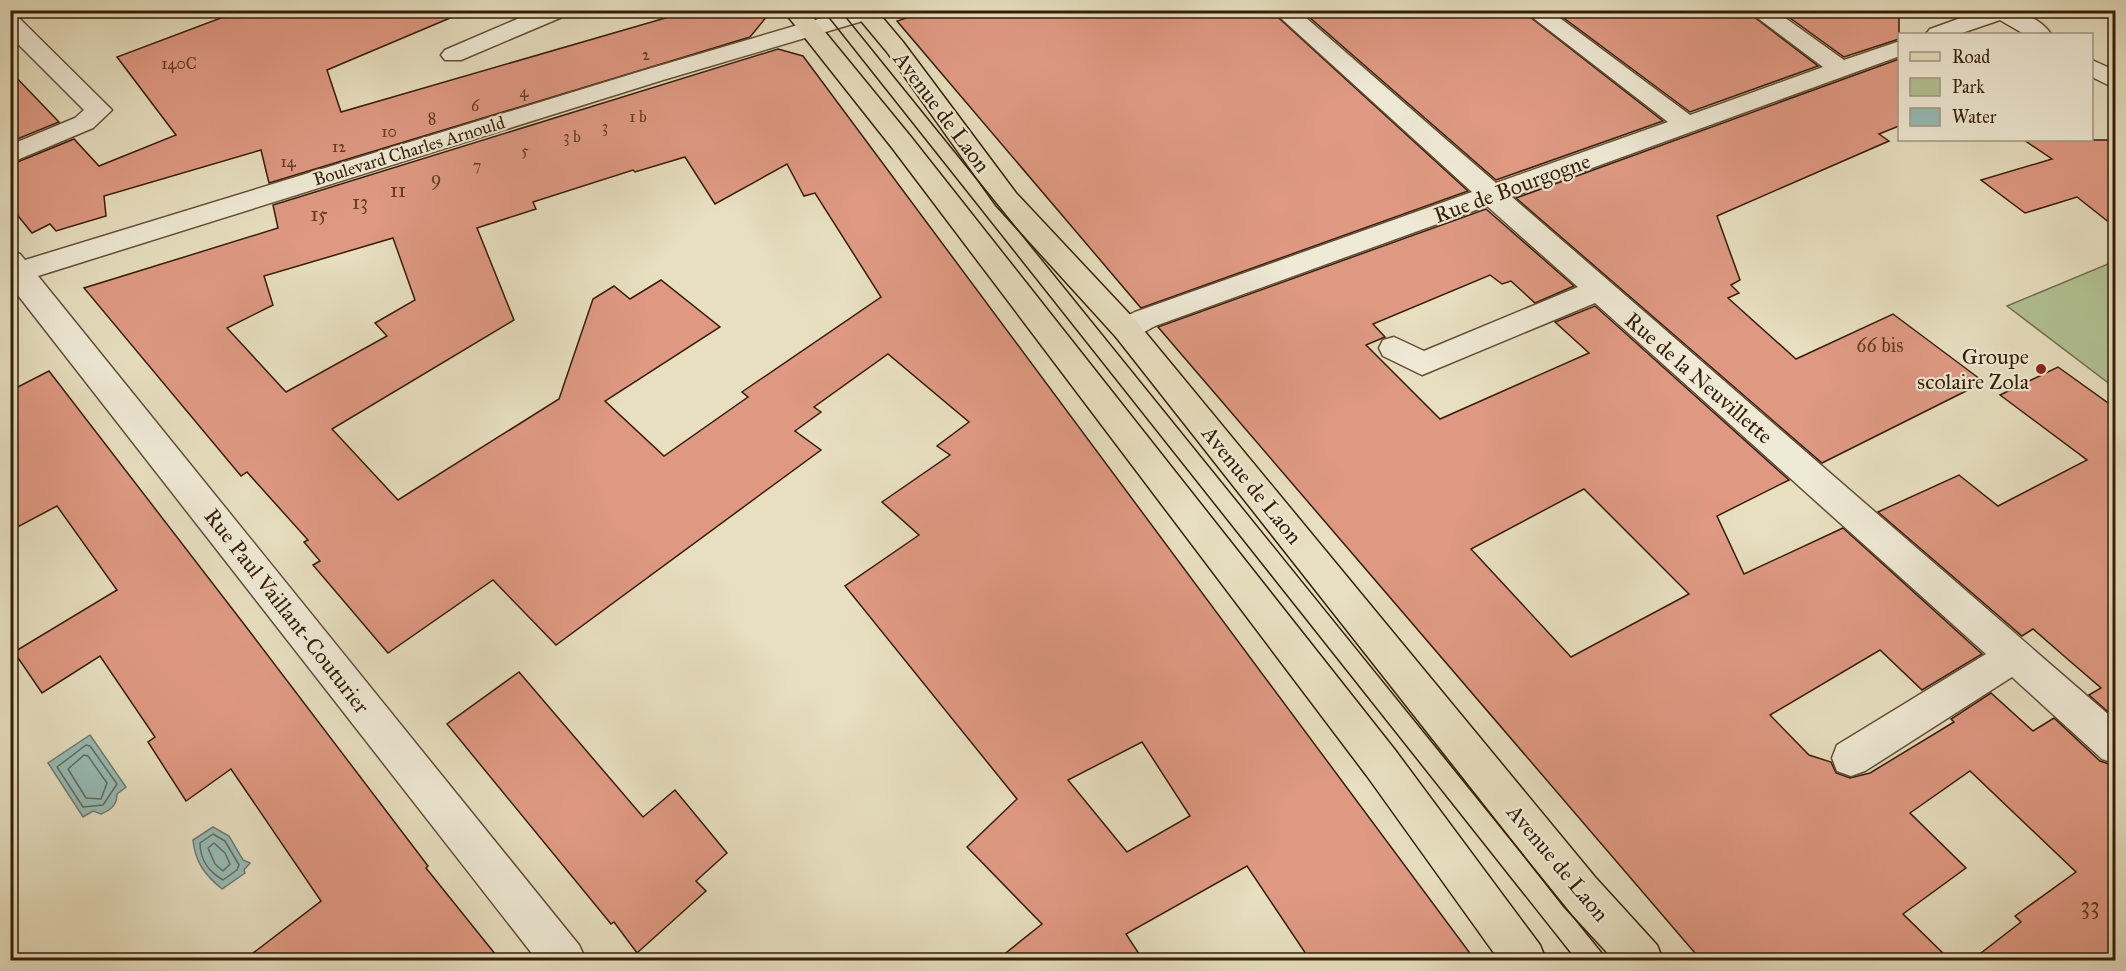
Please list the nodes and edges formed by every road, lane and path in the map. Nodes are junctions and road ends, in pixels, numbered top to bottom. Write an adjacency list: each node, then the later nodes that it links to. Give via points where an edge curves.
1 (559, 10): 12 (street)
2 (1283, 10): 18 (street, Rue de la Neuvillette)
3 (1534, 10): 16 (street)
4 (1758, 10): 14 (street)
5 (868, 11): 7 (street, Boulevard Charles Arnould); 21 (main road, Avenue de Laon, via 1006,199)
6 (2003, 11): 9 (street); 10 (street)
7 (801, 20): 19 (street, Boulevard Charles Arnould); 27 (main road, via 902,143 1381,763)
8 (10, 22): 17 (street, via 99,110 84,123)
9 (1941, 33)
10 (2036, 33)
11 (1898, 48): 14 (street, Rue de Bourgogne)
12 (453, 55)
13 (2093, 68): 15 (street)
14 (1841, 69): 16 (street, Rue de Bourgogne)
15 (2115, 82)
16 (1685, 123): 18 (street, Rue de Bourgogne)
17 (10, 155)
18 (1492, 196): 20 (street, Rue de la Neuvillette); 21 (street, Rue de Bourgogne, via 1144,319)
19 (13, 269): 26 (street, Rue Paul Vaillant-Couturier)
20 (1599, 290): 22 (street, via 1422,364); 23 (street, Rue de la Neuvillette)
21 (1126, 329): 28 (main road, Avenue de Laon, via 1580,892)
22 (1394, 348)
23 (2014, 656): 24 (street, Rue de la Neuvillette); 25 (street)
24 (2115, 746)
25 (1851, 758)
26 (564, 960)
27 (1525, 960)
28 (1642, 960)

